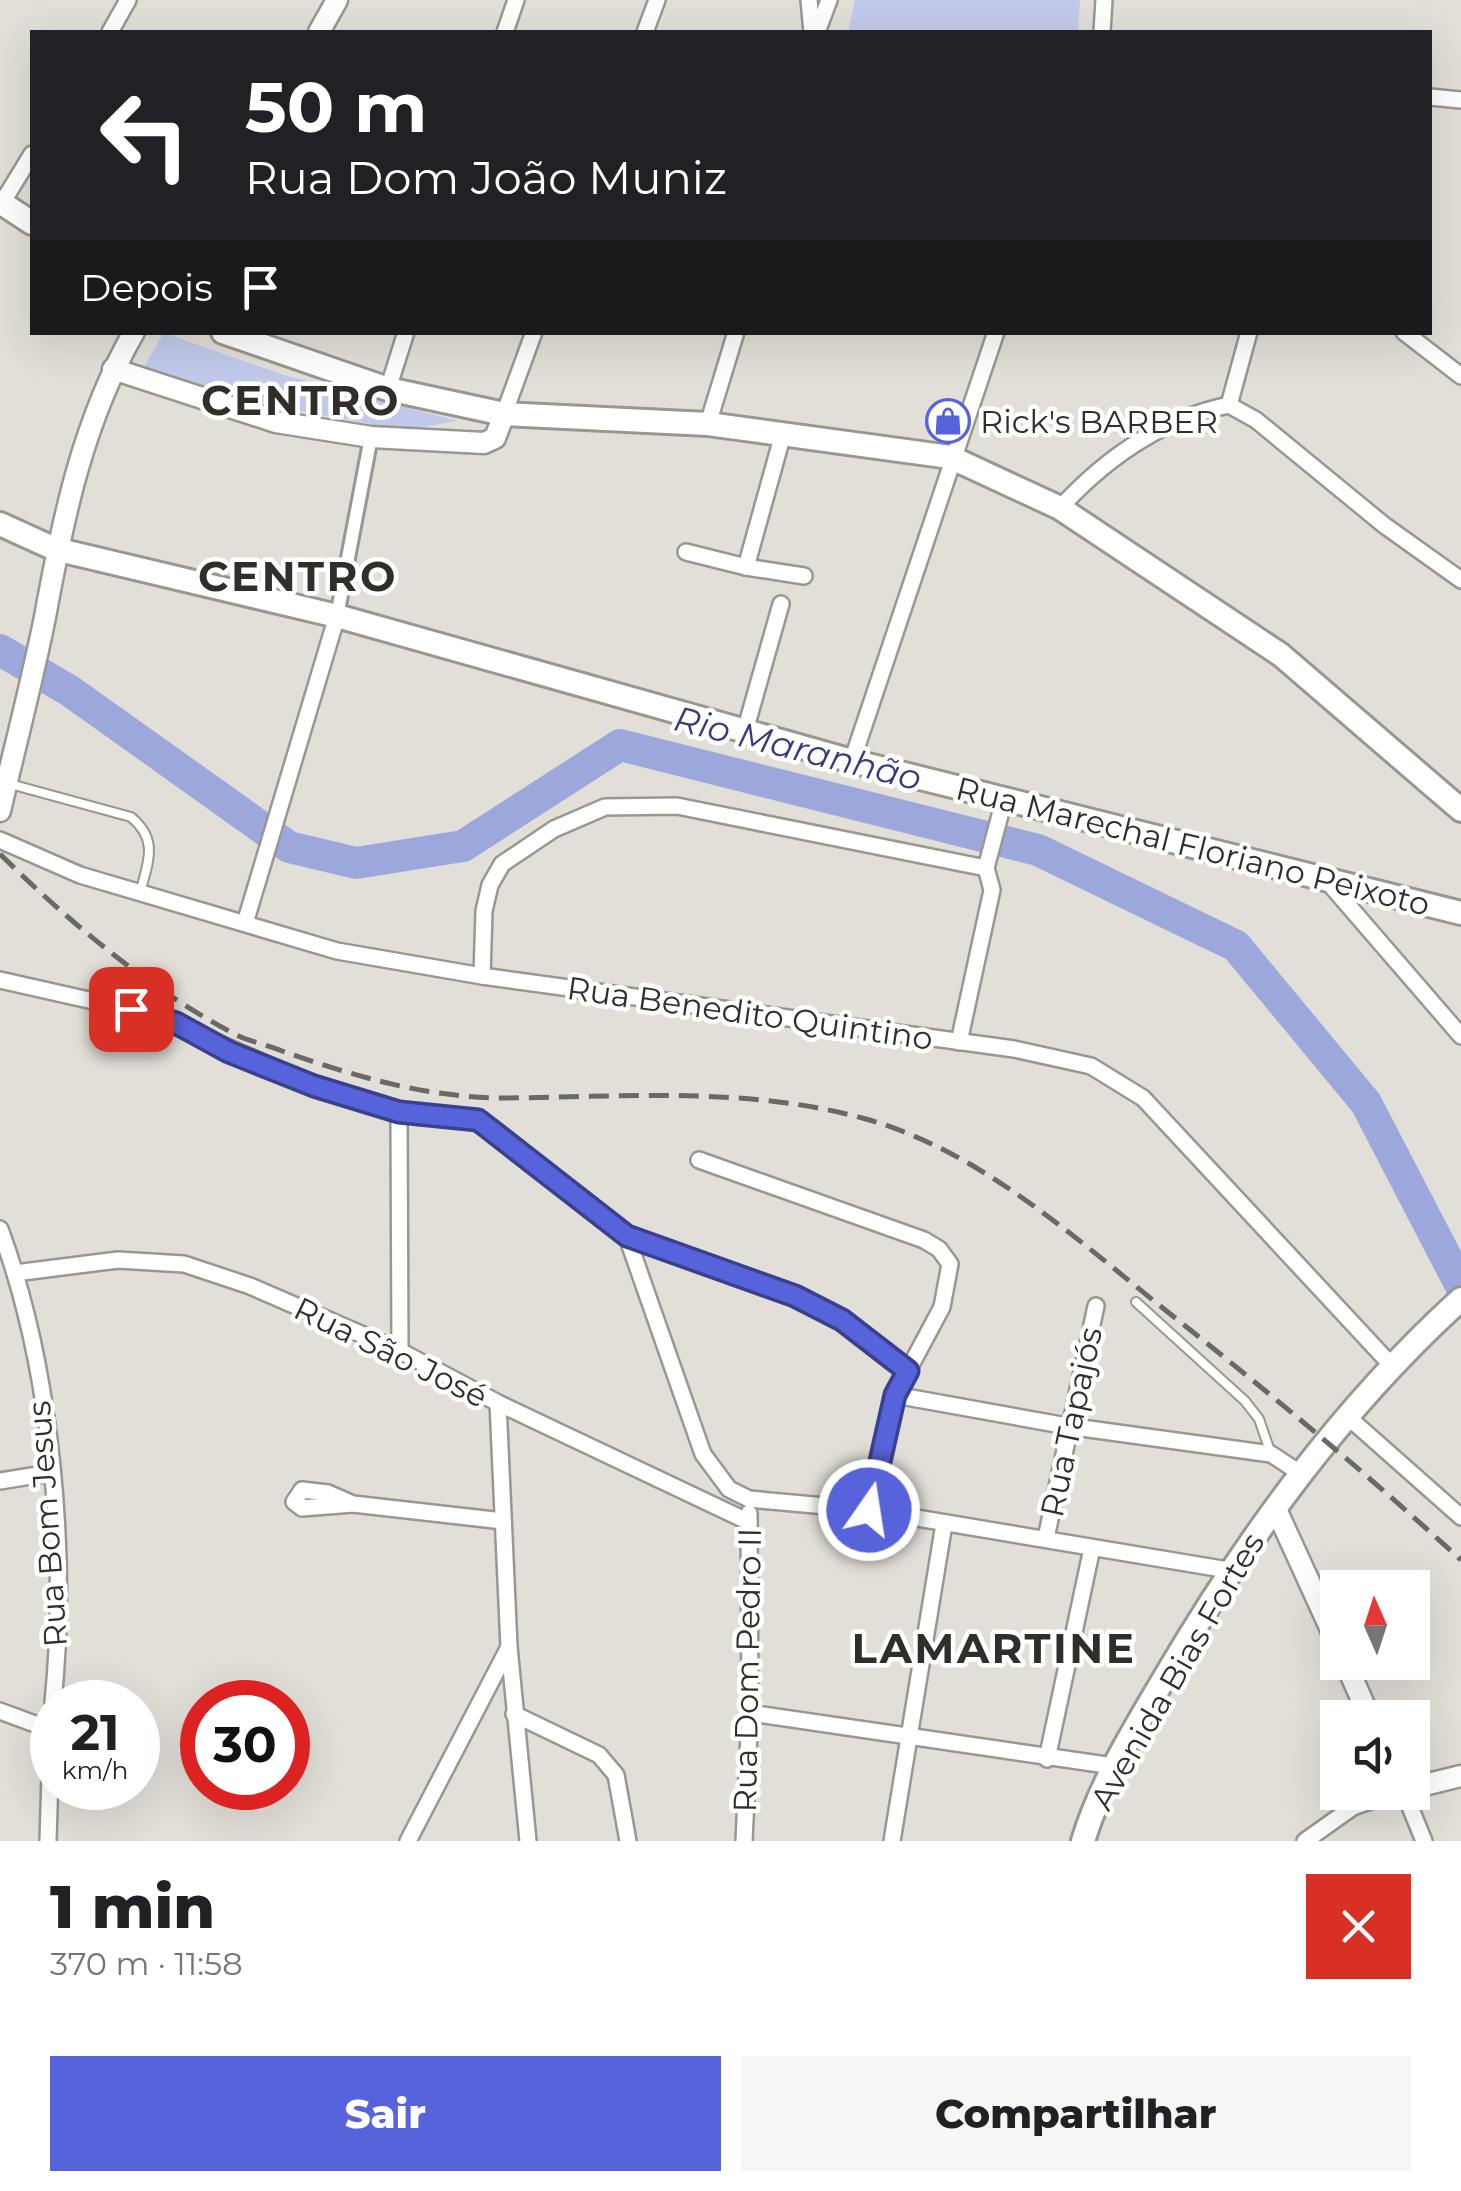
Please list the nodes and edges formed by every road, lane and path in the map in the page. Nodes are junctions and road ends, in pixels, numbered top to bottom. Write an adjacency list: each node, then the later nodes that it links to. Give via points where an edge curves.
1 (128, 0): 8 (street)
2 (337, 0): 9 (street)
3 (516, 0): 10 (street)
4 (657, 0): 11 (street)
5 (809, 0): 12 (street)
6 (829, 0): 13 (street)
7 (1104, 0): 14 (street)
8 (111, 30)
9 (321, 30)
10 (506, 30)
11 (646, 30)
12 (814, 30)
13 (815, 30)
14 (1102, 30)
15 (1432, 97): 16 (street)
16 (1461, 100)
17 (30, 157): 18 (street)
18 (1, 203): 19 (main road)
19 (30, 222)
20 (132, 335): 28 (street)
21 (232, 335): 30 (main road)
22 (405, 335): 30 (street)
23 (533, 335): 32 (street)
24 (735, 335): 33 (street)
25 (993, 335): 36 (street)
26 (1248, 335): 31 (street)
27 (1408, 335): 29 (street)
28 (113, 369): 35 (street, via 276,422); 39 (street)
29 (1461, 376)
30 (388, 389): 32 (main road)
31 (1229, 405): 37 (street, via 1143,438); 43 (street)
32 (504, 414): 33 (main road); 35 (street, via 495,438 484,443)
33 (708, 424): 34 (main road)
34 (783, 434): 36 (main road); 41 (street)
35 (371, 437): 45 (street)
36 (950, 457): 37 (main road); 47 (street)
37 (1060, 508): 50 (main road, via 1280,655)
38 (0, 524): 39 (main road, Rua Marechal Floriano Peixoto)
39 (55, 549): 45 (main road, Rua Marechal Floriano Peixoto); 48 (street, via 23,720)
40 (686, 552): 41 (street)
41 (746, 567): 42 (street)
42 (804, 576)
43 (1461, 580)
44 (781, 604): 46 (street)
45 (337, 616): 46 (main road, Rua Marechal Floriano Peixoto); 57 (street)
46 (744, 730): 47 (main road, Rua Marechal Floriano Peixoto)
47 (852, 761): 49 (main road, Rua Marechal Floriano Peixoto)
48 (6, 768): 51 (street); 55 (lane, via 147,830 152,851)
49 (1002, 808): 53 (street); 54 (main road, Rua Marechal Floriano Peixoto)
50 (1461, 810)
51 (0, 812)
52 (0, 840): 55 (street, Rua Benedito Quintino)
53 (986, 868): 58 (street, via 677,806 606,807 554,829 502,864 484,911); 61 (street, via 992,890)
54 (1328, 882): 56 (main road, Rua Marechal Floriano Peixoto); 60 (street)
55 (140, 893): 57 (street, Rua Benedito Quintino)
56 (1461, 913)
57 (246, 920): 58 (street, Rua Benedito Quintino, via 337,951)
58 (482, 976): 61 (street, Rua Benedito Quintino)
59 (0, 980): 62 (street, via 151,1014 314,1086)
60 (1461, 1036)
61 (959, 1042): 71 (street, Rua Benedito Quintino, via 1091,1066 1132,1090)
62 (399, 1112): 65 (street, via 462,1116 488,1125); 70 (street)
63 (699, 1160): 72 (street, via 939,1249 950,1264 950,1283)
64 (0, 1229): 66 (street, Rua Bom Jesus)
65 (627, 1236): 72 (street, via 795,1296 842,1320); 81 (street, via 703,1454 729,1489)
66 (15, 1273): 70 (street, Rua São José, via 118,1260 184,1264); 79 (street, Rua Bom Jesus)
67 (1461, 1299): 71 (main road, Avenida Bias Fortes)
68 (1136, 1302): 77 (lane, via 1245,1401)
69 (1096, 1306): 76 (street, Rua Tapajós)
70 (400, 1351): 74 (street, Rua São José)
71 (1393, 1367): 75 (main road, Avenida Bias Fortes)
72 (908, 1371): 73 (street)
73 (895, 1395): 76 (street); 84 (street)
74 (498, 1403): 86 (street); 87 (street, Rua São José)
75 (1348, 1417): 78 (main road, Avenida Bias Fortes); 85 (street)
76 (1066, 1426): 77 (street); 89 (street, Rua Tapajós)
77 (1271, 1454): 78 (street)
78 (1300, 1472): 83 (main road, Avenida Bias Fortes)
79 (50, 1474): 80 (street); 94 (street, Rua Bom Jesus, via 58,1604)
80 (0, 1482)
81 (750, 1499): 84 (street); 87 (street, Rua Dom Pedro II)
82 (352, 1504): 86 (street)
83 (1275, 1507): 91 (main road, Avenida Bias Fortes); 92 (street)
84 (869, 1510): 88 (street)
85 (1461, 1517)
86 (503, 1521): 93 (street)
87 (749, 1522): 96 (street, Rua Dom Pedro II)
88 (944, 1524): 89 (street); 99 (street)
89 (1046, 1538): 90 (street)
90 (1092, 1548): 91 (street); 100 (street)
91 (1228, 1570): 101 (main road, Avenida Bias Fortes)
92 (1320, 1606)
93 (509, 1646): 97 (street); 108 (street)
94 (54, 1680)
95 (0, 1711): 98 (street)
96 (750, 1713): 99 (street); 111 (street, Rua Dom Pedro II)
97 (514, 1714): 109 (street); 110 (street, via 576,1742 616,1775)
98 (30, 1722)
99 (908, 1737): 100 (street); 112 (street)
100 (1047, 1760): 101 (street)
101 (1113, 1766): 113 (main road, Avenida Bias Fortes)
102 (1461, 1776): 103 (street)
103 (1430, 1784)
104 (49, 1810): 107 (street)
105 (1349, 1810): 114 (street)
106 (1409, 1810): 115 (street)
107 (48, 1841)
108 (408, 1841)
109 (528, 1841)
110 (628, 1841)
111 (744, 1841)
112 (892, 1841)
113 (1083, 1841)
114 (1304, 1841)
115 (1424, 1841)

